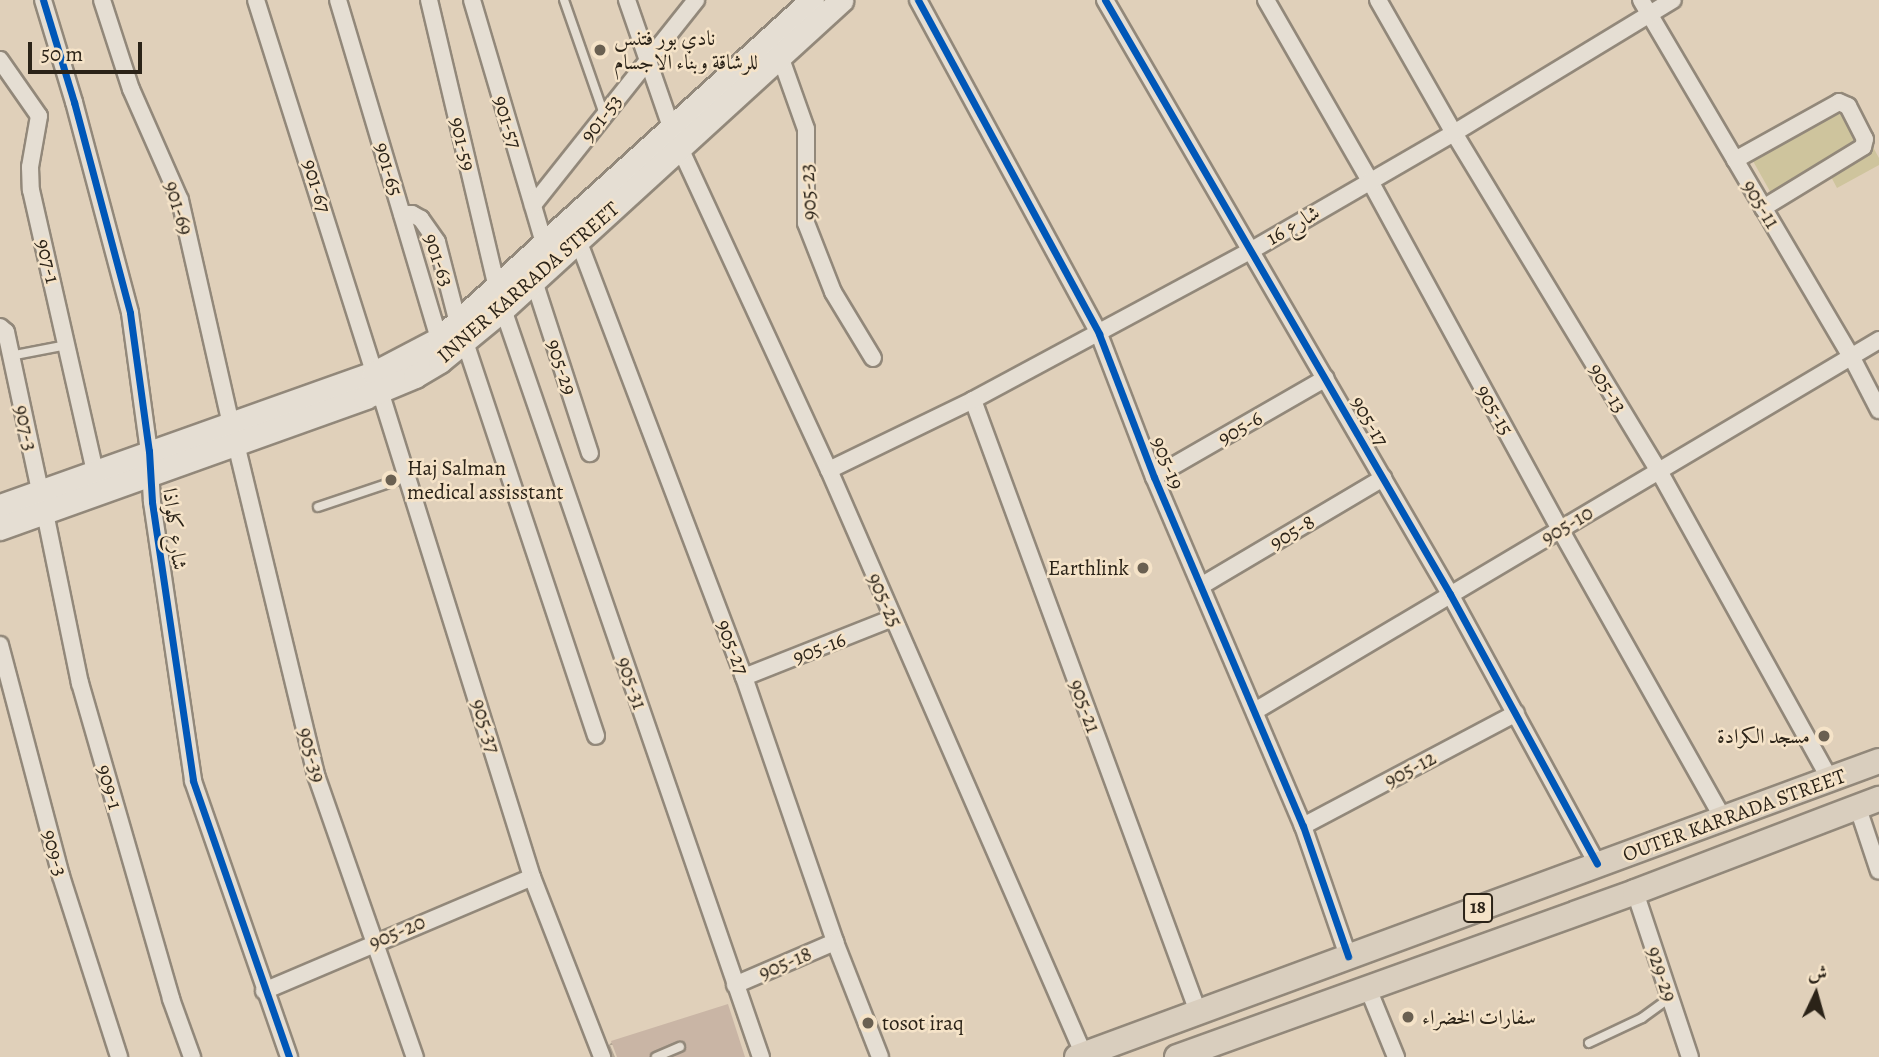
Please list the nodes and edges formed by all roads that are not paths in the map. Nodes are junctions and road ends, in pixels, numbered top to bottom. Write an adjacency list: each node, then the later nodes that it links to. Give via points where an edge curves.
1 (43, 0): 49 (street, شارع كلواذا, via 130,313)
2 (102, 0): 48 (street, 901-69, via 131,89 180,200)
3 (256, 0): 45 (street, 901-67)
4 (338, 0): 29 (street, 901-65)
5 (429, 0): 34 (street, 901-59)
6 (472, 0): 27 (street, 901-57)
7 (564, 0): 22 (lane)
8 (627, 0): 20 (street, 905-25)
9 (696, 0): 20 (street, 901-53)
10 (812, 0): 24 (main road, INNER KARRADA STREET)
11 (841, 0): 19 (main road, INNER KARRADA STREET)
12 (918, 0): 37 (street, 905-19)
13 (1105, 0): 32 (street, 905-17)
14 (1266, 0): 26 (street, 905-15)
15 (1378, 0): 23 (street, 905-13)
16 (1640, 0): 18 (street, 905-11)
17 (1672, 0): 18 (street, شارع 16)
18 (1649, 15): 23 (street, شارع 16); 25 (street, 905-11)
19 (780, 57): 24 (main road, INNER KARRADA STREET); 43 (street, 905-23, via 806,129 806,223 833,292)
20 (648, 58): 22 (street, 901-53); 24 (street, 905-25)
21 (0, 60): 40 (street, 907-1, via 39,116 31,190)
22 (604, 114): 27 (street, 901-53)
23 (1454, 133): 26 (street, شارع 16); 53 (street, 905-13)
24 (676, 139): 30 (main road, INNER KARRADA STREET); 31 (main road, INNER KARRADA STREET); 51 (street, 905-25)
25 (1735, 160): 28 (street, 905-11); 28 (street, via 1839,102 1848,106 1865,139 1863,147)
26 (1370, 181): 32 (street, شارع 16); 63 (street, 905-15)
27 (533, 205): 31 (street, 901-57)
28 (1763, 208): 42 (street, 905-11)
29 (402, 214): 36 (street, 901-63, via 421,219 437,242); 38 (street, 901-65)
30 (578, 240): 33 (main road, INNER KARRADA STREET); 68 (street, 905-27)
31 (544, 243): 34 (main road, INNER KARRADA STREET)
32 (1252, 250): 37 (street, شارع 16); 44 (street, 905-17)
33 (534, 281): 34 (main road, INNER KARRADA STREET); 50 (street, 905-29)
34 (500, 298): 36 (main road, INNER KARRADA STREET); 84 (street, 905-31)
35 (0, 327): 41 (street, 907-3, via 6,332)
36 (461, 332): 38 (main road, INNER KARRADA STREET); 45 (main road, INNER KARRADA STREET, via 415,376); 71 (street)
37 (1099, 334): 46 (street, شارع 16); 56 (street, 905-19)
38 (439, 339): 45 (main road, INNER KARRADA STREET)
39 (1879, 340): 42 (street, 905-10)
40 (67, 345): 41 (lane); 52 (street, 907-1)
41 (10, 356): 58 (street, 907-3)
42 (1851, 356): 47 (street, 905-11); 53 (street, 905-10)
43 (873, 358)
44 (1325, 378): 56 (street, 905-6); 57 (street, 905-17)
45 (377, 382): 48 (main road, INNER KARRADA STREET); 55 (street, 905-37)
46 (973, 400): 51 (street, شارع 16); 88 (street, 905-21)
47 (1879, 410)
48 (234, 434): 49 (main road, INNER KARRADA STREET); 54 (main road, INNER KARRADA STREET); 81 (street, 905-39, via 316,775)
49 (149, 451): 52 (main road, INNER KARRADA STREET); 54 (street, شارع كلواذا)
50 (590, 453)
51 (829, 470): 66 (street, 905-25)
52 (95, 471): 58 (main road, INNER KARRADA STREET)
53 (1659, 471): 63 (street, 905-10); 73 (street, 905-13)
54 (150, 475): 61 (main road, INNER KARRADA STREET); 86 (street, شارع كلواذا, via 193,781)
55 (407, 477): 60 (lane); 79 (street, 905-37)
56 (1154, 477): 64 (street, 905-19)
57 (1383, 478): 64 (street, 905-8); 65 (street, 905-17)
58 (40, 490): 59 (main road, INNER KARRADA STREET)
59 (0, 506)
60 (318, 507)
61 (45, 513): 62 (main road, INNER KARRADA STREET); 93 (street, 909-1, via 80,683)
62 (0, 528)
63 (1560, 529): 65 (street, 905-10); 75 (street, 905-15)
64 (1201, 586): 69 (street, 905-19)
65 (1450, 594): 69 (street, 905-10); 70 (street, 905-17)
66 (893, 618): 68 (street, 905-16); 91 (street, 905-25)
67 (0, 645): 92 (street, 909-3, via 61,876)
68 (744, 677): 82 (street, 905-27)
69 (1255, 711): 76 (street, 905-19)
70 (1516, 713): 76 (street, 905-12); 77 (street, 905-17)
71 (596, 736)
72 (1879, 761): 73 (main road, OUTER KARRADA STREET / 18)
73 (1830, 780): 75 (main road, OUTER KARRADA STREET / 18)
74 (1868, 803): 78 (street); 80 (main road, OUTER KARRADA STREET / 18)
75 (1724, 820): 77 (main road, OUTER KARRADA STREET / 18)
76 (1303, 826): 83 (street, 905-19)
77 (1597, 864): 83 (main road, OUTER KARRADA STREET / 18)
78 (1879, 870)
79 (532, 877): 81 (street, 905-20); 96 (street, 905-37)
80 (1635, 892): 85 (main road, OUTER KARRADA STREET / 18); 87 (street, 929-29)
81 (373, 942): 86 (street, 905-20); 95 (street, 905-39)
82 (835, 942): 84 (street, 905-18); 99 (street, 905-27)
83 (1348, 956): 88 (main road, OUTER KARRADA STREET / 18)
84 (735, 985): 98 (street, 905-31)
85 (1367, 986): 100 (main road, OUTER KARRADA STREET / 18); 101 (street)
86 (264, 991): 94 (street, شارع كلواذا)
87 (1670, 998): 89 (lane, via 1642,1018); 102 (street, 929-29)
88 (1198, 1012): 91 (main road, OUTER KARRADA STREET / 18)
89 (1589, 1042)
90 (680, 1048): 97 (lane)
91 (1080, 1056)
92 (119, 1057)
93 (192, 1057)
94 (289, 1057)
95 (415, 1057)
96 (602, 1057)
97 (656, 1057)
98 (761, 1057)
99 (880, 1057)
100 (1177, 1057)
101 (1396, 1057)
102 (1690, 1057)

